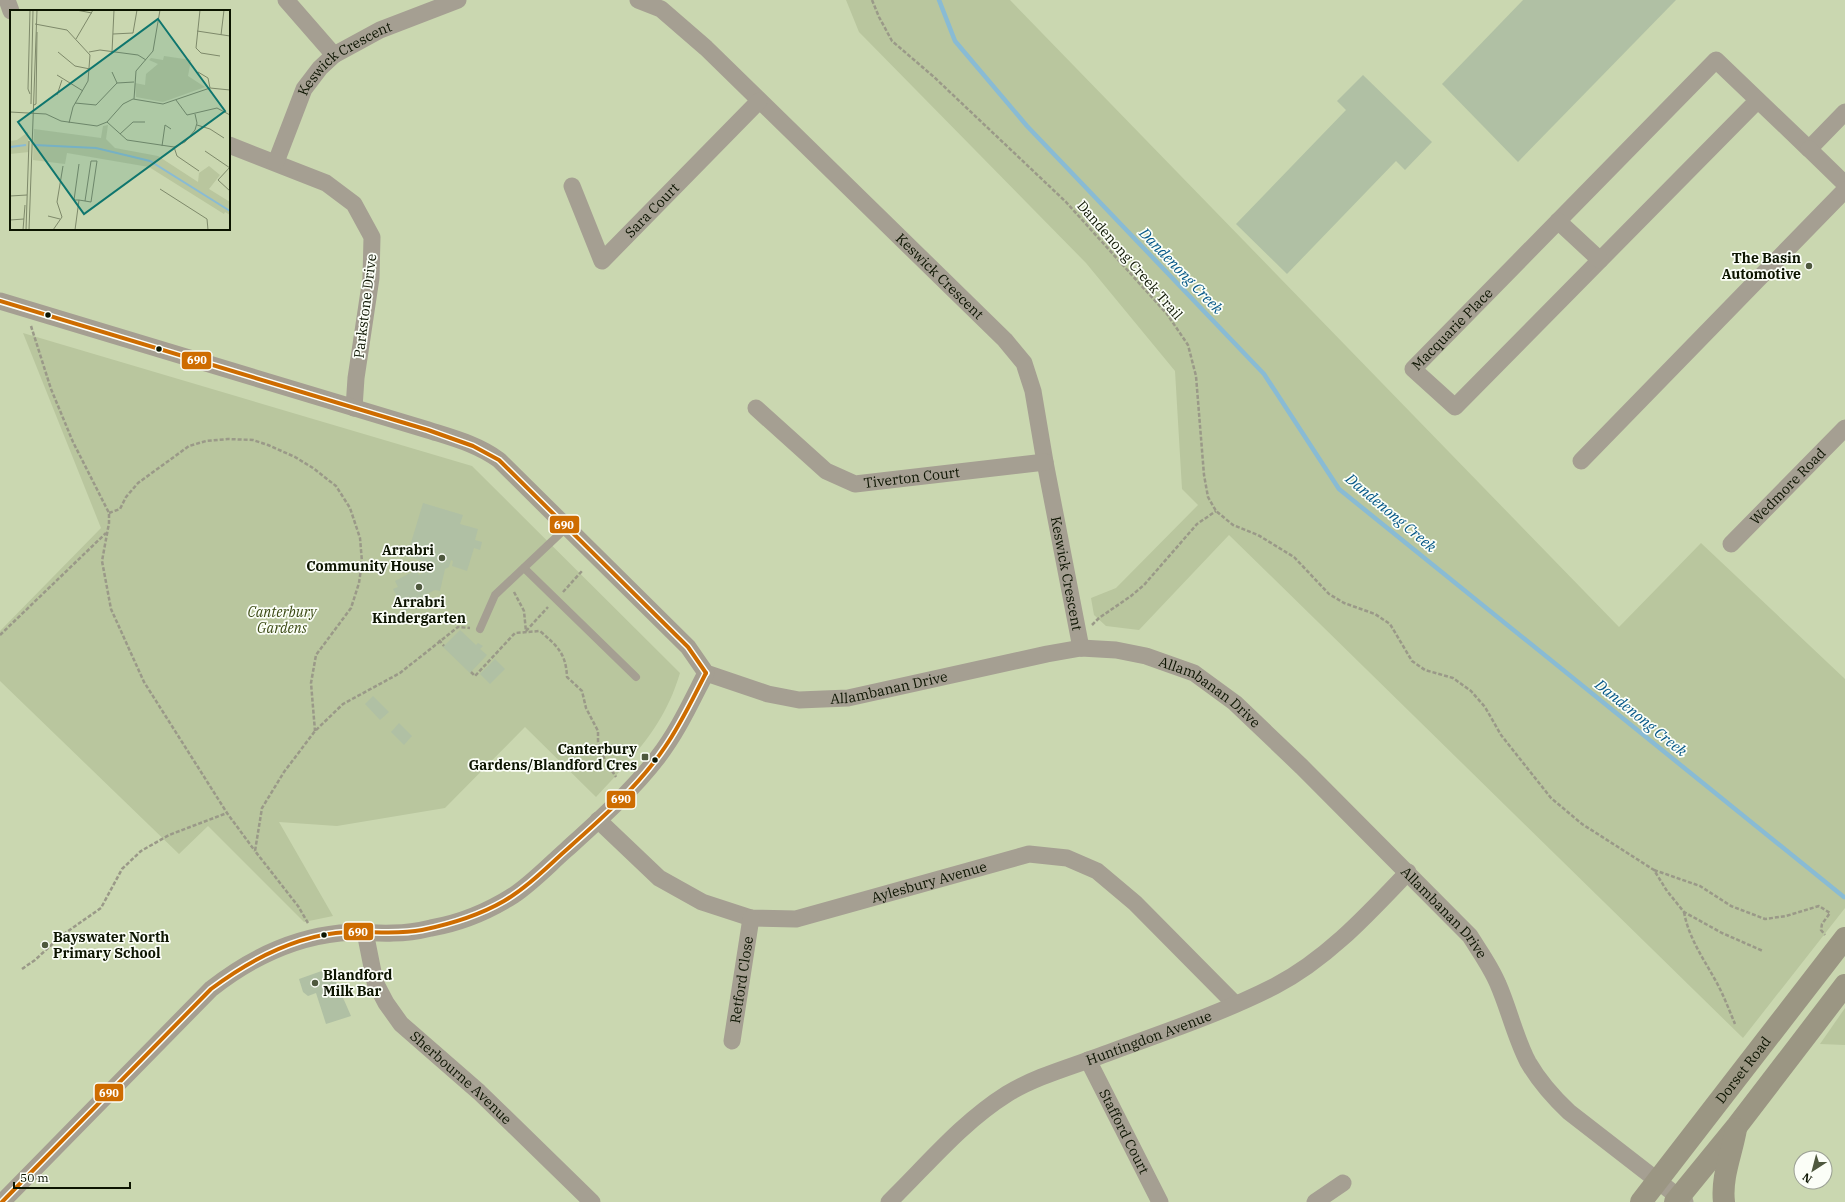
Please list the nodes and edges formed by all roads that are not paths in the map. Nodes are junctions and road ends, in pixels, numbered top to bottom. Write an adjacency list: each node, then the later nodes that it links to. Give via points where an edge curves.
1 (7, 0): 6 (street)
2 (286, 0): 7 (street)
3 (458, 0): 7 (street, Keswick Crescent, via 380,30)
4 (638, 0): 5 (street, Keswick Crescent)
5 (664, 5): 9 (street, Keswick Crescent)
6 (11, 10)
7 (334, 55): 13 (street, Keswick Crescent, via 304,89)
8 (1758, 100): 12 (street, Macquarie Place); 17 (street, Macquarie Place, via 1716,60); 18 (street, Macquarie Place)
9 (758, 101): 15 (street, Sara Court, via 602,261); 24 (street, Keswick Crescent, via 1005,340 1024,363 1033,391)
10 (1845, 112): 12 (street)
11 (230, 145): 13 (street, Parkstone Drive)
12 (1809, 149): 14 (street, Macquarie Place)
13 (276, 162): 20 (street, Parkstone Drive, via 326,183 354,204 372,237 371,278)
14 (1845, 184)
15 (572, 186)
16 (1845, 190): 23 (street)
17 (1558, 221): 18 (street); 18 (street, Macquarie Place, via 1413,369 1455,408)
18 (1600, 260)
19 (0, 302): 20 (street)
20 (354, 408): 25 (street, via 486,450)
21 (756, 408): 24 (street, Tiverton Court, via 826,471 855,484)
22 (1845, 428): 26 (street, Wedmore Road)
23 (1581, 461)
24 (1045, 462): 29 (street, Keswick Crescent)
25 (566, 527): 27 (lane); 30 (street, via 688,647)
26 (1731, 544)
27 (524, 568): 28 (lane, via 495,595); 31 (lane)
28 (480, 628)
29 (1081, 648): 30 (street, Allambanan Drive, via 888,690 826,700 799,700 768,694); 33 (street, Allambanan Drive, via 1116,650 1146,656 1194,673 1235,703)
30 (706, 673): 32 (street, via 677,729 658,758)
31 (636, 677)
32 (598, 820): 34 (street, Aylesbury Avenue, via 659,878 702,902); 35 (street, via 527,885 494,907 465,919 431,928 393,933)
33 (1408, 872): 38 (street, Huntingdon Avenue, via 1360,921 1312,963 1276,986); 42 (street, Allambanan Drive, via 1470,936 1487,962 1498,984 1521,1047 1532,1068 1552,1095 1569,1112)
34 (751, 918): 38 (street, Aylesbury Avenue, via 796,919 1029,854 1067,858 1097,871 1135,903); 39 (street, Retford Close)
35 (365, 932): 46 (street, via 341,933 292,944 247,963 211,989); 47 (street, Sherbourne Avenue, via 375,982 386,1003 402,1024 479,1092)
36 (1841, 944): 42 (main road, Dorset Road)
37 (1845, 986): 41 (main road, Dorset Road)
38 (1235, 1004): 40 (street, Huntingdon Avenue)
39 (732, 1041)
40 (1088, 1060): 45 (street, Huntingdon Avenue, via 1026,1084 988,1107 966,1124); 48 (street, Stafford Court)
41 (1737, 1126): 44 (main road, Dorset Road); 51 (main road, via 1725,1175)
42 (1658, 1180): 44 (street, Allambanan Drive); 50 (main road, Dorset Road)
43 (1343, 1183): 49 (street)
44 (1680, 1200)
45 (892, 1201)
46 (2, 1202)
47 (592, 1202)
48 (1160, 1202)
49 (1315, 1202)
50 (1641, 1202)
51 (1724, 1202)

